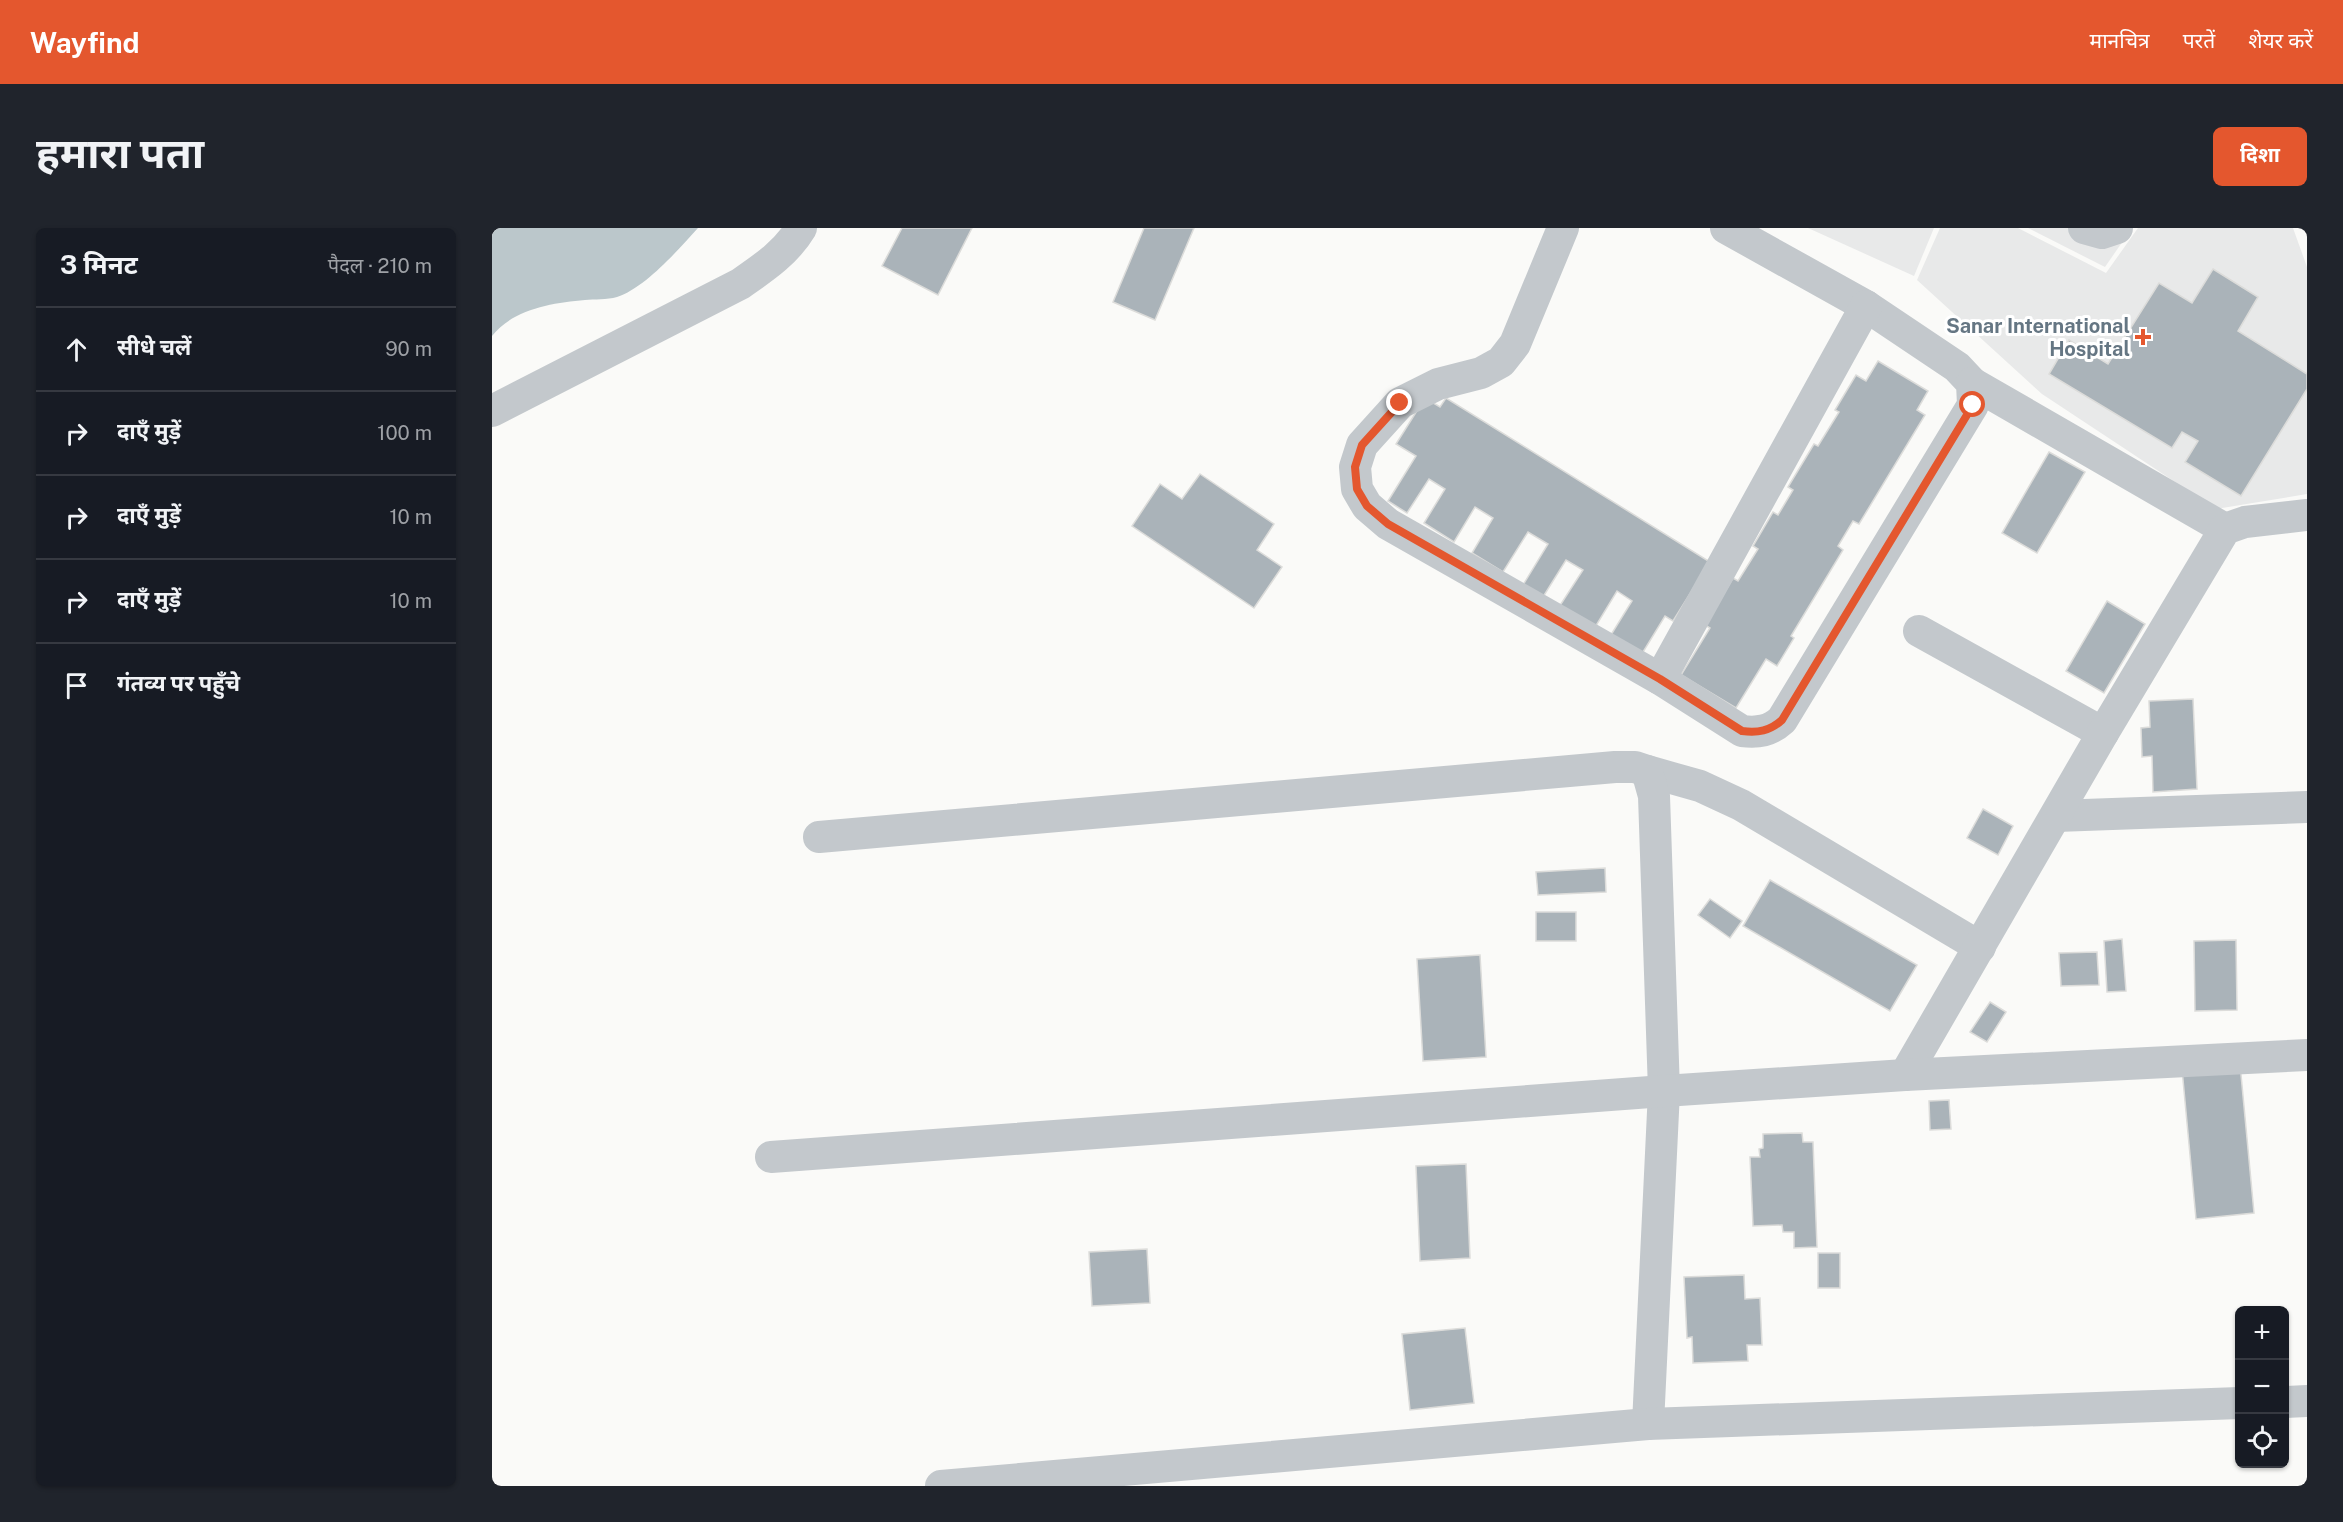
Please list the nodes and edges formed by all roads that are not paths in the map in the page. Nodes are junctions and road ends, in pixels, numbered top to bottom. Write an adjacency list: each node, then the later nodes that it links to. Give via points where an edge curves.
1 (801, 228): 8 (street, via 775,260 740,284)
2 (1563, 228): 12 (street, via 1515,344 1501,362 1481,373 1438,384 1400,403 1362,445 1355,467 1357,489 1367,506 1388,524)
3 (1726, 228): 6 (street)
4 (2084, 228): 5 (street, via 2102,233)
5 (2117, 228)
6 (1866, 306): 7 (street, via 1957,367); 12 (street)
7 (1972, 382): 10 (street); 12 (street, via 1973,405 1782,720 1773,728 1756,733 1742,731)
8 (492, 411)
9 (2307, 515): 10 (street, via 2245,522)
10 (2225, 529): 13 (street)
11 (1919, 631): 13 (street)
12 (1660, 679)
13 (2103, 733): 16 (street)
14 (1647, 771): 17 (street, via 1615,767); 18 (street, via 1700,786 1741,805); 21 (street, via 1654,796)
15 (2307, 807): 16 (street)
16 (2056, 816): 18 (street)
17 (819, 837)
18 (1980, 947): 20 (street)
19 (2307, 1055): 20 (street)
20 (1905, 1075): 21 (street)
21 (1664, 1091): 22 (street); 26 (street)
22 (771, 1157)
23 (2307, 1401): 24 (street)
24 (2289, 1402)
25 (2235, 1403): 26 (street)
26 (1648, 1424): 27 (street)
27 (941, 1486)

